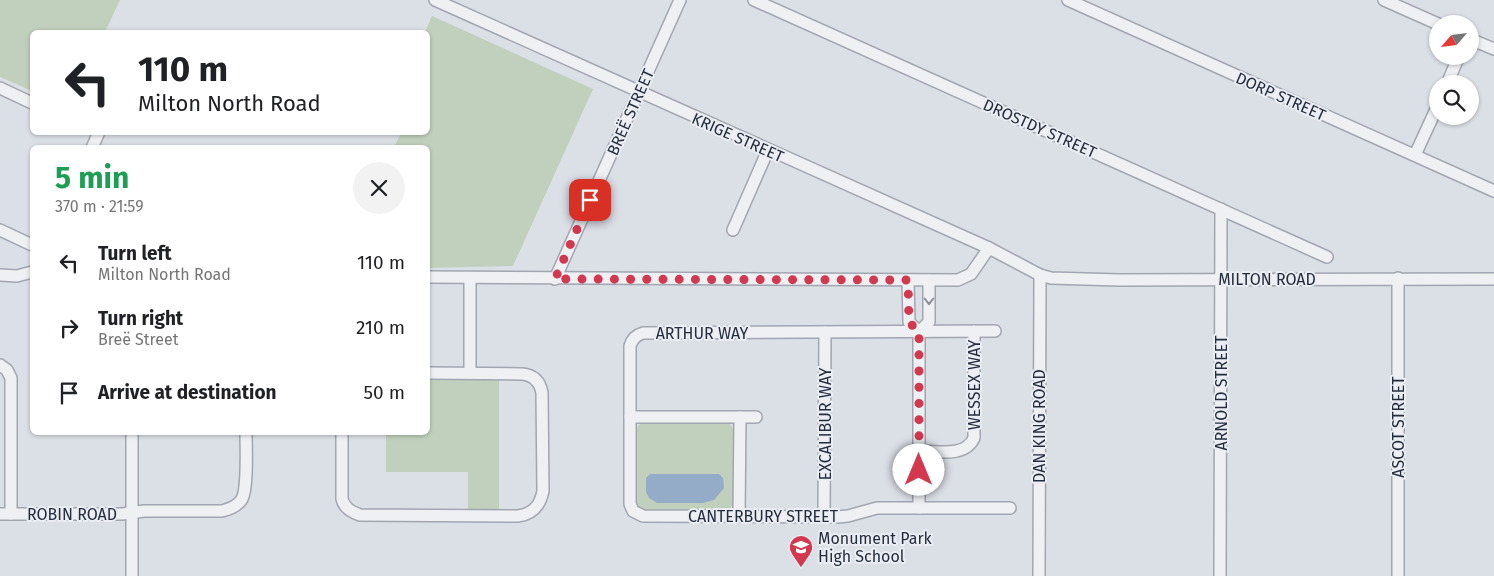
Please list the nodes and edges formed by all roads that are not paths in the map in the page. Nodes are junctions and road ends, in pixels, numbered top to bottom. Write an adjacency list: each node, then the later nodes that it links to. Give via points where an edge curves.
1 (435, 0): 10 (street, KRIGE STREET)
2 (680, 0): 10 (street, BREË STREET)
3 (754, 0): 16 (street, DROSTDY STREET)
4 (1068, 0): 14 (street, DORP STREET)
5 (1384, 0): 6 (street)
6 (1429, 20)
7 (1479, 43): 8 (street)
8 (1494, 49)
9 (0, 88): 11 (street)
10 (639, 92): 13 (street, KRIGE STREET); 28 (street, BREË STREET)
11 (30, 102)
12 (1429, 125): 14 (street)
13 (768, 150): 18 (street); 20 (street, KRIGE STREET)
14 (1415, 156): 15 (street, DORP STREET)
15 (1494, 190)
16 (1220, 209): 21 (street, DROSTDY STREET); 29 (street, ARNOLD STREET)
17 (0, 230): 19 (street)
18 (733, 230)
19 (30, 244)
20 (988, 248): 24 (street, KRIGE STREET); 32 (street, via 968,276 958,280)
21 (1326, 257)
22 (30, 273): 23 (street)
23 (0, 275)
24 (1040, 275): 29 (street, MILTON ROAD, via 1063,279); 55 (street, DAN KING ROAD)
25 (430, 277): 26 (street)
26 (470, 278): 28 (street); 39 (street)
27 (1398, 278): 29 (street, MILTON ROAD); 30 (street, MILTON ROAD); 57 (street, ASCOT STREET)
28 (555, 279): 31 (street)
29 (1220, 279): 56 (street, ARNOLD STREET)
30 (1494, 279)
31 (908, 280): 32 (street); 36 (street, via 909,322)
32 (929, 280): 36 (street, one-way to 36, via 929,322)
33 (974, 331): 34 (street, WESSEX WAY); 36 (street, WESSEX WAY); 46 (street, WESSEX WAY, via 972,444 960,451)
34 (995, 331)
35 (825, 332): 36 (street, ARTHUR WAY); 40 (street, ARTHUR WAY, via 639,334 630,346); 53 (street, EXCALIBUR WAY)
36 (919, 332): 46 (street)
37 (0, 365): 50 (street, ROBIN ROAD, via 11,378)
38 (430, 373): 39 (street)
39 (470, 373): 45 (street, via 528,374 541,388 543,491 540,503 532,512 518,516 354,513 342,498)
40 (630, 417): 41 (street); 51 (street, ARTHUR WAY, via 630,504)
41 (740, 417): 42 (street); 52 (street)
42 (756, 417)
43 (132, 435): 49 (street)
44 (246, 435): 49 (street, ROBIN ROAD, via 244,490 234,506 222,511)
45 (342, 435)
46 (919, 451): 47 (street)
47 (919, 508): 48 (street, CANTERBURY STREET); 53 (street, CANTERBURY STREET, via 877,508 848,516)
48 (1010, 508)
49 (132, 513): 50 (street, ROBIN ROAD); 54 (street)
50 (6, 514)
51 (637, 514): 52 (street, CANTERBURY STREET)
52 (739, 516): 53 (street, CANTERBURY STREET)
53 (824, 517)
54 (132, 576)
55 (1039, 576)
56 (1220, 576)
57 (1398, 576)

